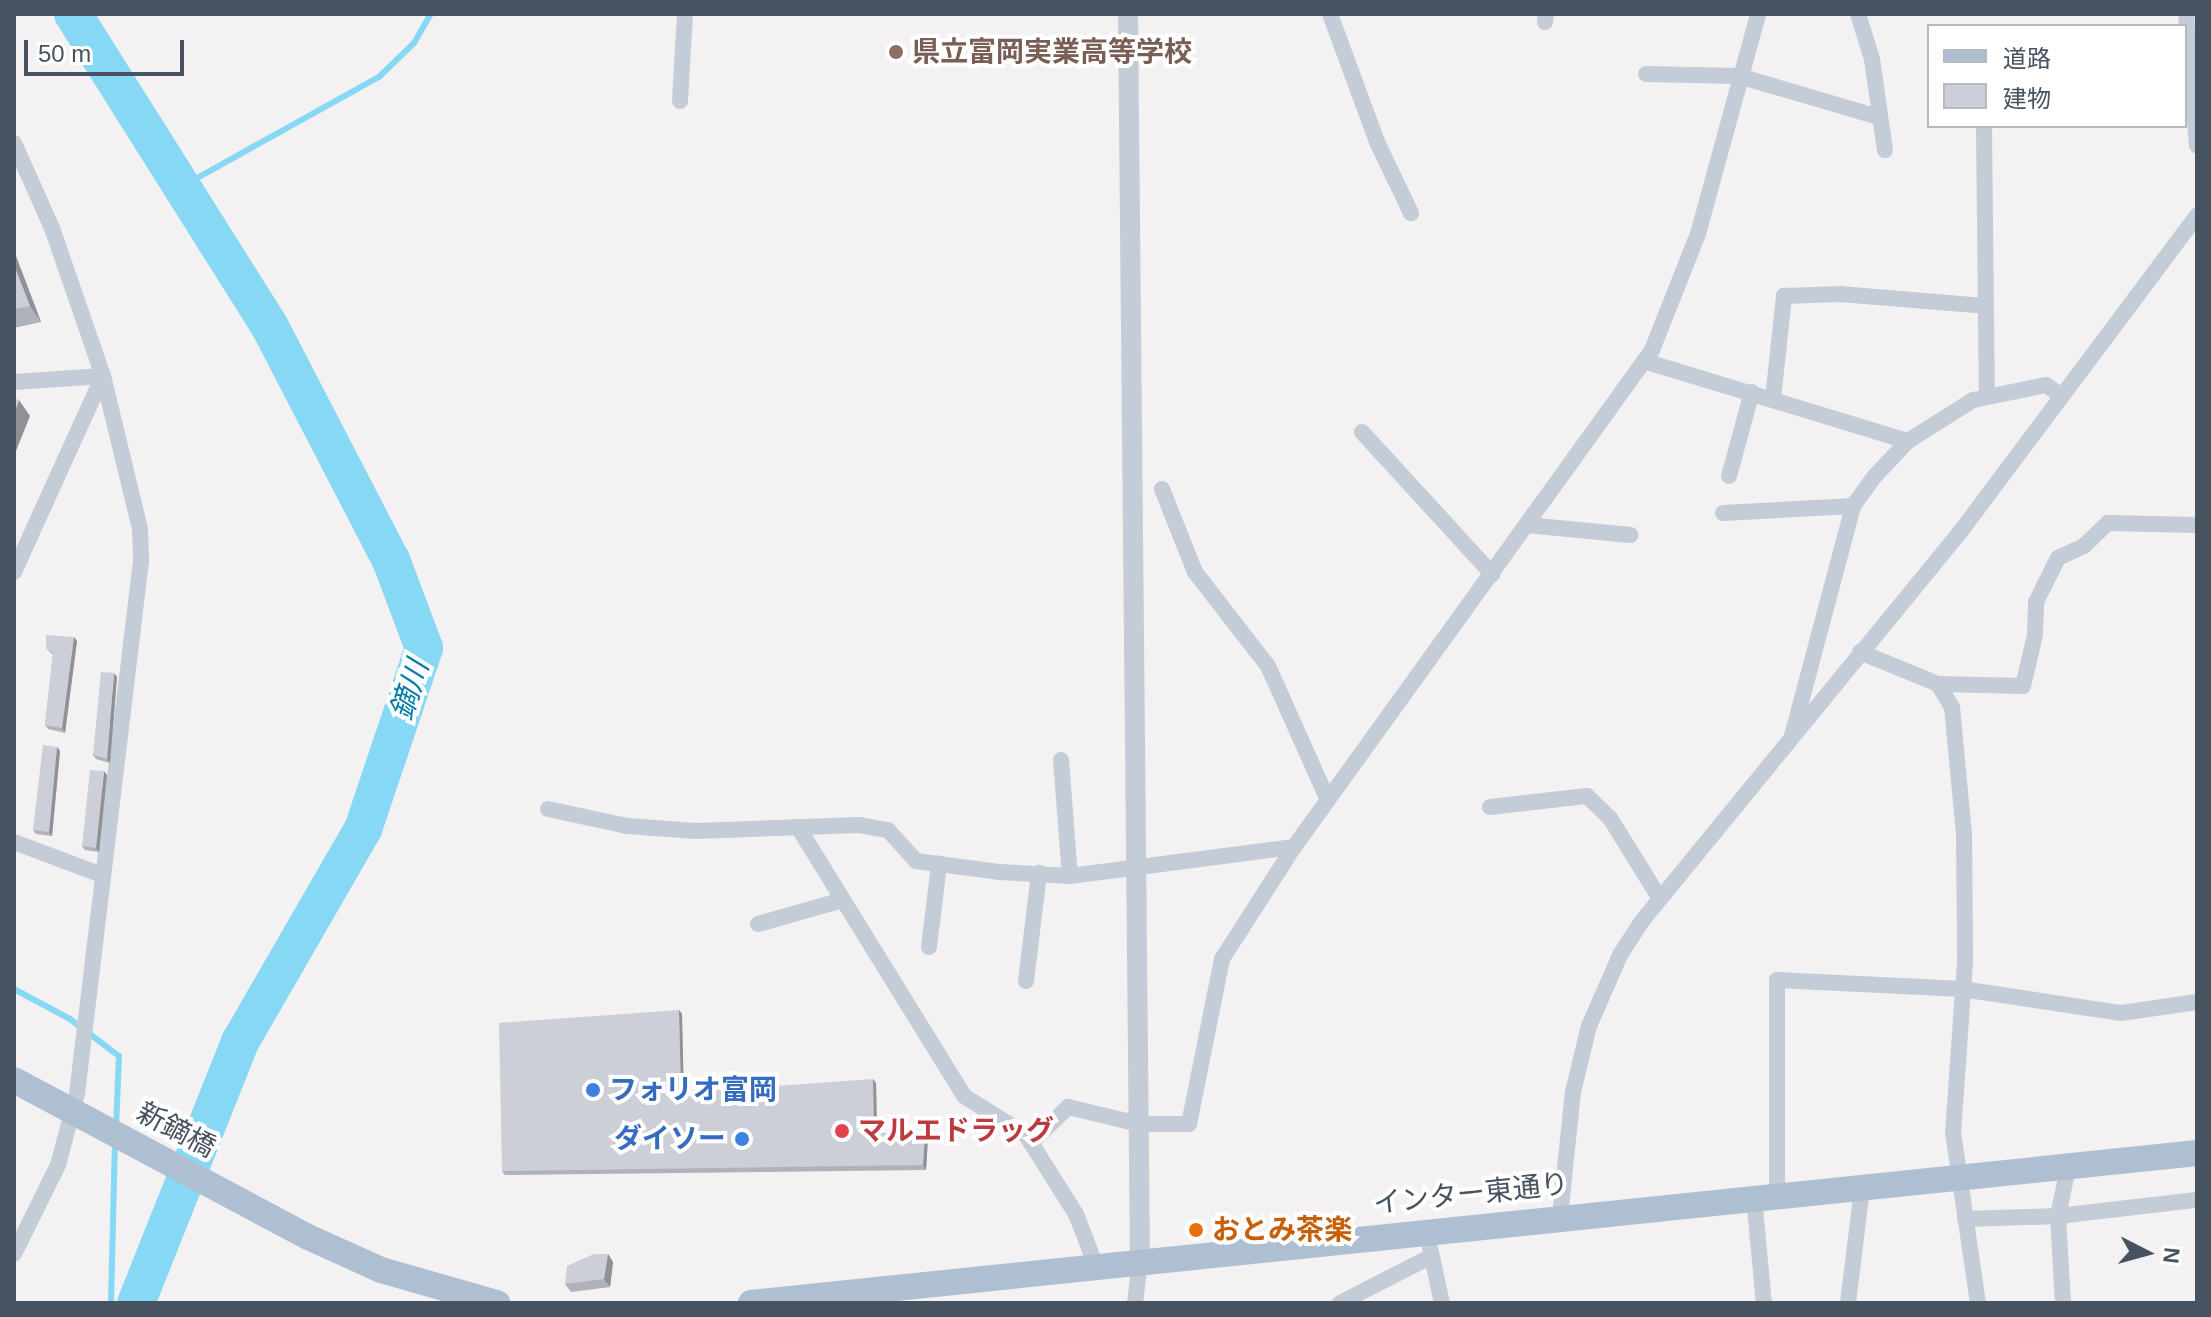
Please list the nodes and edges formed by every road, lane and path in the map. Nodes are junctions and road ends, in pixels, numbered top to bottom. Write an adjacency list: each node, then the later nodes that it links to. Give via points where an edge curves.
1 (685, 14): 9 (street)
2 (1128, 14): 47 (street)
3 (1330, 14): 15 (street, via 1377,142)
4 (1758, 14): 8 (street)
5 (1858, 14): 10 (street, via 1872,59)
6 (2187, 46): 13 (street)
7 (1646, 74): 8 (street)
8 (1739, 76): 10 (street); 18 (street, via 1698,234 1672,307)
9 (680, 101)
10 (1878, 117): 14 (street)
11 (1984, 128): 17 (street)
12 (14, 143): 19 (street, via 52,228)
13 (2197, 146)
14 (1885, 150)
15 (1411, 213)
16 (2197, 215): 23 (street)
17 (1985, 306): 22 (street); 24 (street, via 1840,294 1784,296)
18 (1644, 361): 21 (street); 31 (street)
19 (103, 376): 20 (street); 34 (street); 49 (street, via 140,529 141,561)
20 (14, 382)
21 (1752, 392): 24 (street); 27 (street)
22 (1987, 396): 23 (street, via 2046,385); 26 (street)
23 (2062, 396): 36 (street, via 1961,531)
24 (1773, 399): 26 (street)
25 (1362, 432): 35 (street)
26 (1908, 441): 29 (street)
27 (1729, 476)
28 (1162, 489): 40 (street, via 1195,572 1268,666)
29 (1853, 506): 30 (street); 38 (street)
30 (1723, 513)
31 (1527, 525): 33 (street); 35 (street)
32 (2197, 525): 37 (street, via 2108,523 2084,546 2058,558 2036,602 2035,635 2023,686)
33 (1631, 535)
34 (14, 572)
35 (1492, 574): 40 (street)
36 (1860, 652): 37 (street); 38 (street)
37 (1938, 684): 56 (street, via 1952,707 1964,835)
38 (1792, 736): 51 (street)
39 (1061, 760): 50 (street)
40 (1328, 800): 45 (street)
41 (1490, 807): 51 (street, via 1587,796 1610,818)
42 (548, 809): 43 (street, via 627,826 696,831)
43 (798, 827): 46 (street, via 888,830 916,861); 52 (street)
44 (14, 842): 49 (street)
45 (1294, 847): 47 (street); 59 (street, via 1222,959 1189,1124)
46 (939, 864): 48 (street); 54 (street)
47 (1136, 869): 50 (street); 59 (street)
48 (1039, 873): 50 (street); 55 (street)
49 (102, 875): 71 (street, via 77,1094 58,1165)
50 (1070, 876)
51 (1660, 899): 68 (street, via 1620,955 1589,1026 1573,1092)
52 (843, 900): 53 (street); 60 (street, via 964,1096)
53 (758, 924)
54 (929, 947)
55 (1026, 981)
56 (1962, 989): 57 (street, via 2121,1013); 63 (street, via 1953,1132); 65 (street, via 1777,980)
57 (2197, 1002)
58 (14, 1080): 75 (main road, 新鏑橋, bridge, via 308,1237 381,1270)
59 (1139, 1124): 60 (street, via 1068,1107); 73 (street)
60 (1031, 1143): 74 (street, via 1076,1214)
61 (2197, 1153): 62 (main road, インター東通り)
62 (2068, 1168): 63 (main road, インター東通り); 67 (street)
63 (1958, 1181): 64 (main road, インター東通り); 69 (street)
64 (1862, 1189): 65 (main road, インター東通り); 81 (street)
65 (1765, 1197): 68 (main road, インター東通り); 80 (street)
66 (2197, 1200): 67 (street)
67 (2058, 1216): 69 (street); 83 (street)
68 (1560, 1217): 70 (main road, インター東通り)
69 (1965, 1219): 82 (street)
70 (1440, 1229): 72 (street, via 1427,1237); 73 (main road, インター東通り)
71 (14, 1254)
72 (1432, 1256): 78 (street); 79 (street)
73 (1140, 1262): 74 (main road, インター東通り); 77 (street)
74 (1096, 1266): 76 (main road, インター東通り)
75 (497, 1303)
76 (751, 1303)
77 (1135, 1303)
78 (1340, 1303)
79 (1442, 1303)
80 (1764, 1303)
81 (1848, 1303)
82 (1978, 1303)
83 (2063, 1303)

